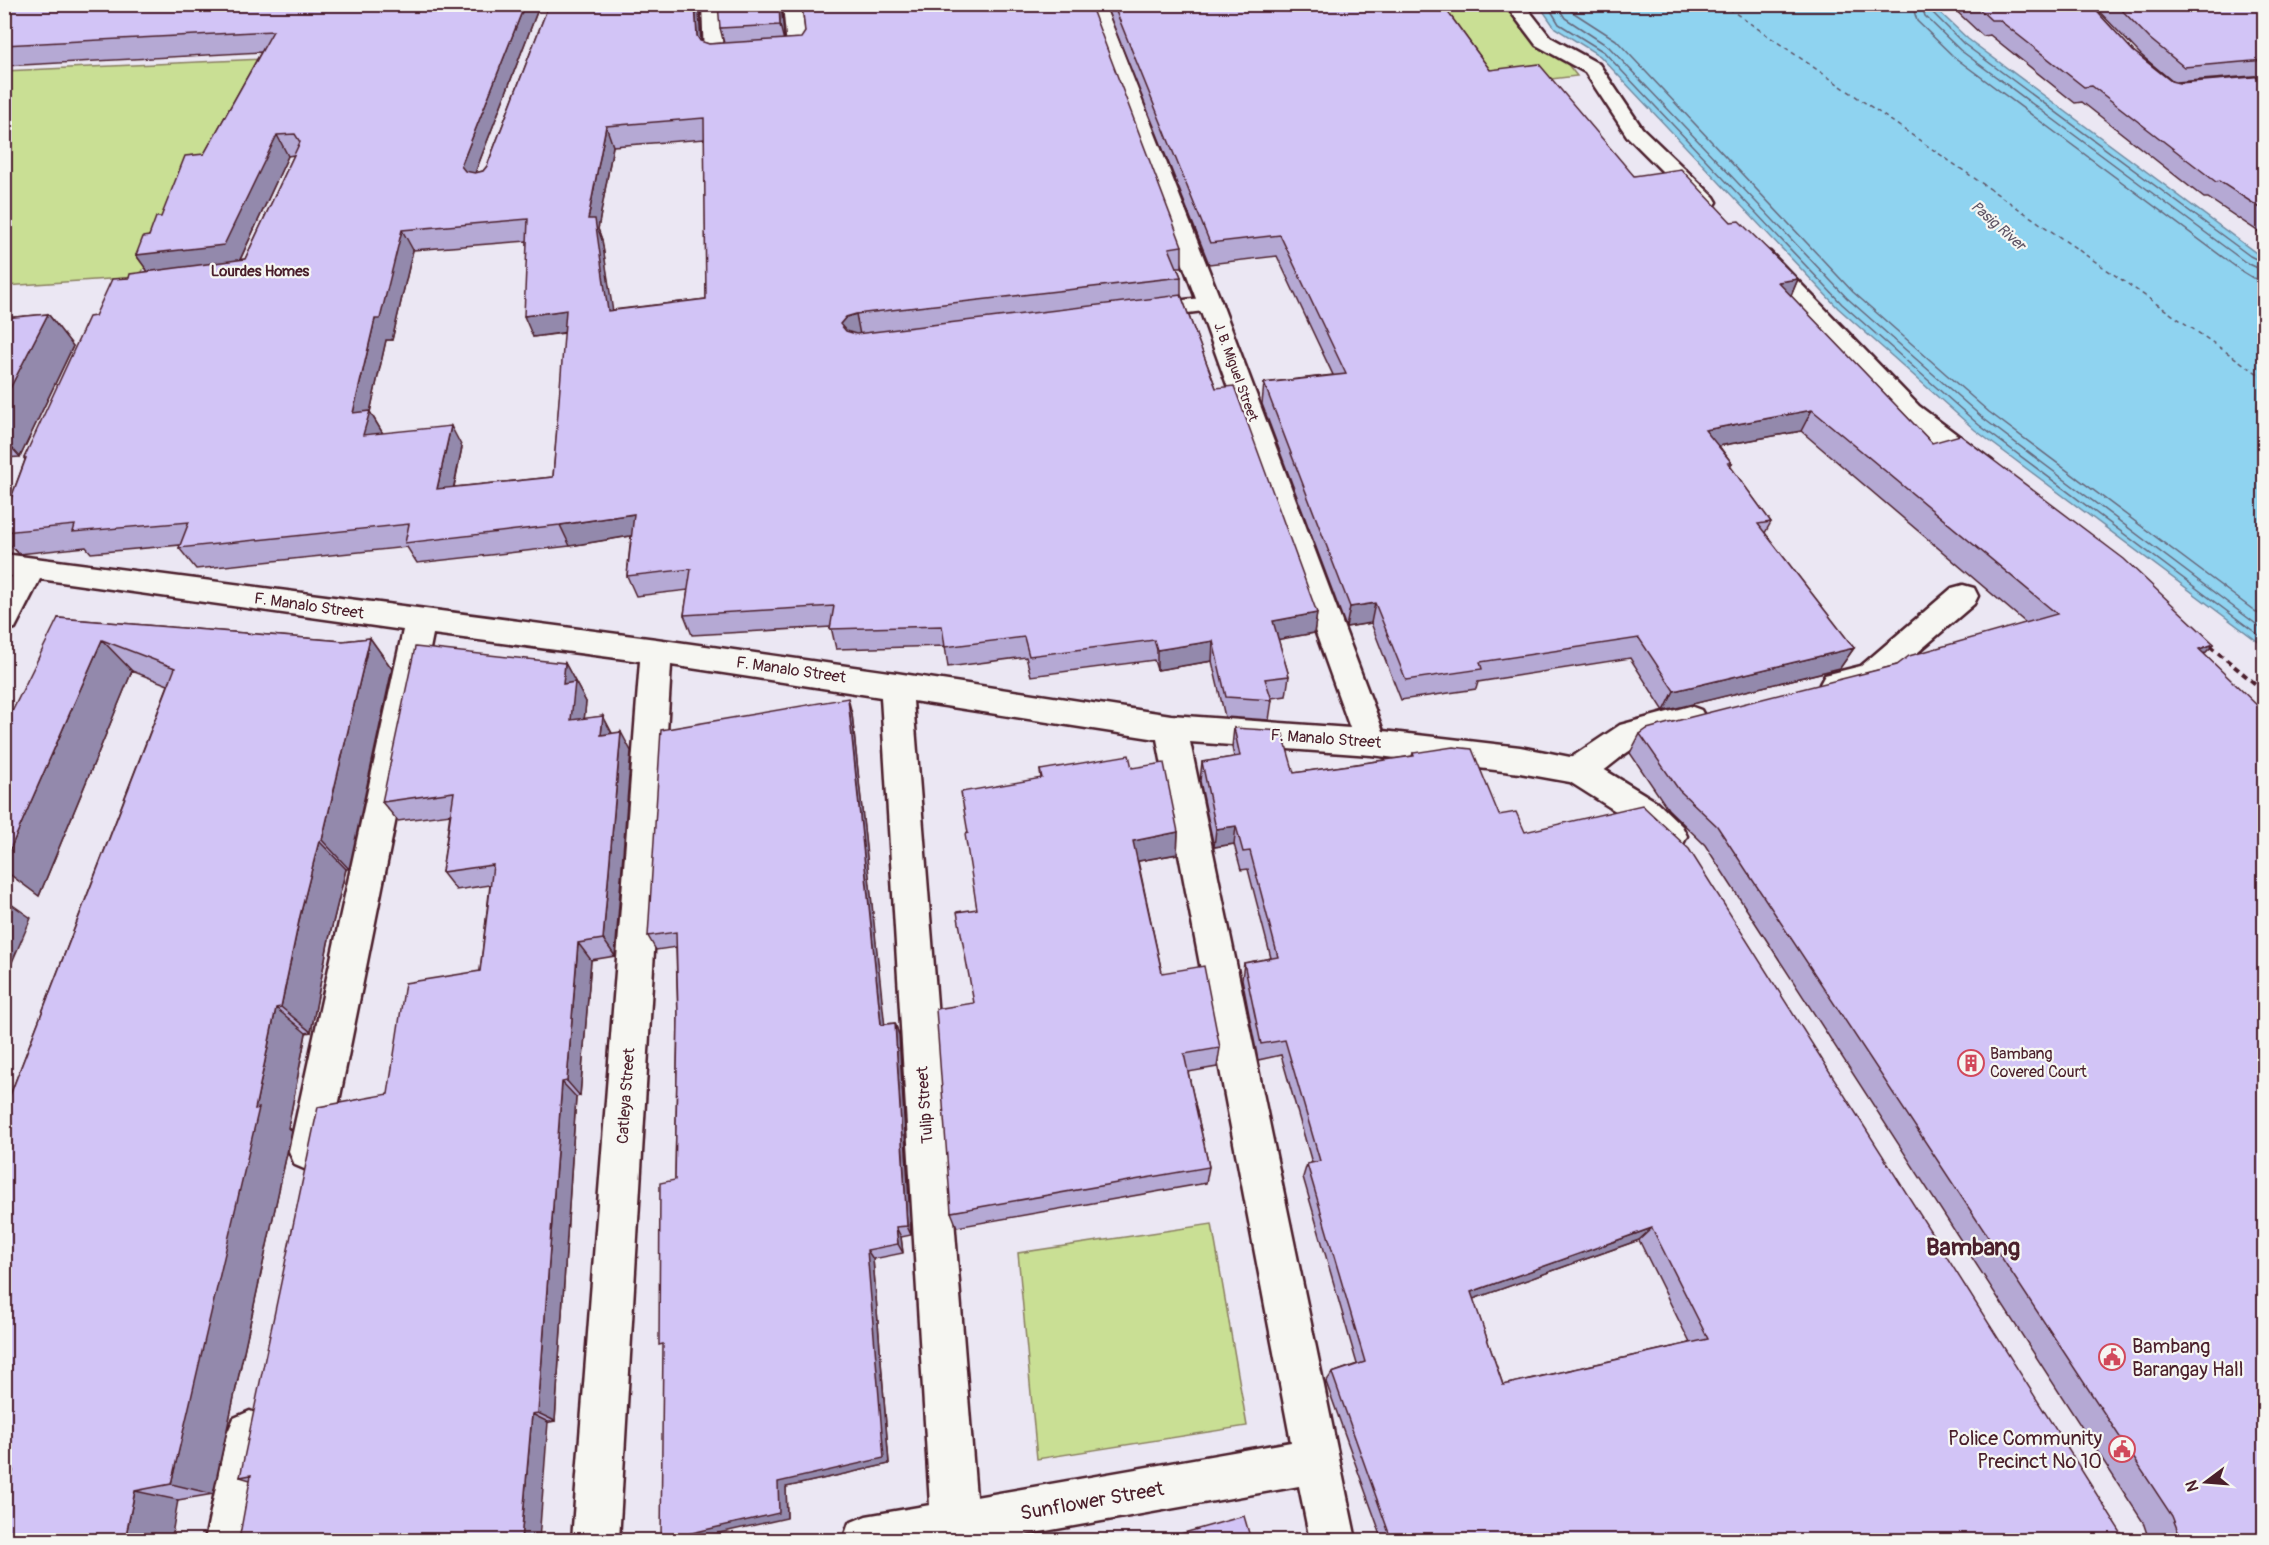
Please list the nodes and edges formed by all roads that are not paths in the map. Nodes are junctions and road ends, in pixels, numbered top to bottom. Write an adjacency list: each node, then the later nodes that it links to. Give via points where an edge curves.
1 (792, 4): 4 (street, via 797,52 714,56)
2 (1094, 4): 6 (street, J. B. Miguel Street)
3 (1514, 4): 8 (street, via 1543,41 1592,68 1634,132 1910,412)
4 (716, 5): 5 (street)
5 (687, 7)
6 (1210, 304): 7 (street); 18 (street, J. B. Miguel Street)
7 (1117, 315)
8 (2004, 484)
9 (18, 566): 11 (street); 12 (street, F. Manalo Street)
10 (1963, 596): 15 (street, via 1871,675)
11 (4, 620)
12 (420, 621): 13 (street, F. Manalo Street); 21 (street)
13 (656, 651): 14 (street, F. Manalo Street); 26 (street, Catleya Street)
14 (896, 686): 17 (street, F. Manalo Street); 24 (street, Tulip Street)
15 (1814, 689)
16 (1722, 711): 19 (street, via 1631,734)
17 (1171, 728): 18 (street, F. Manalo Street); 23 (street)
18 (1371, 742): 19 (street, F. Manalo Street)
19 (1578, 770): 20 (street, via 1645,812)
20 (1697, 866)
21 (303, 1181)
22 (257, 1402): 25 (street)
23 (1317, 1460): 24 (street, Sunflower Street); 28 (street)
24 (955, 1525): 27 (street, Sunflower Street)
25 (228, 1540)
26 (595, 1540)
27 (866, 1540)
28 (1333, 1540)

